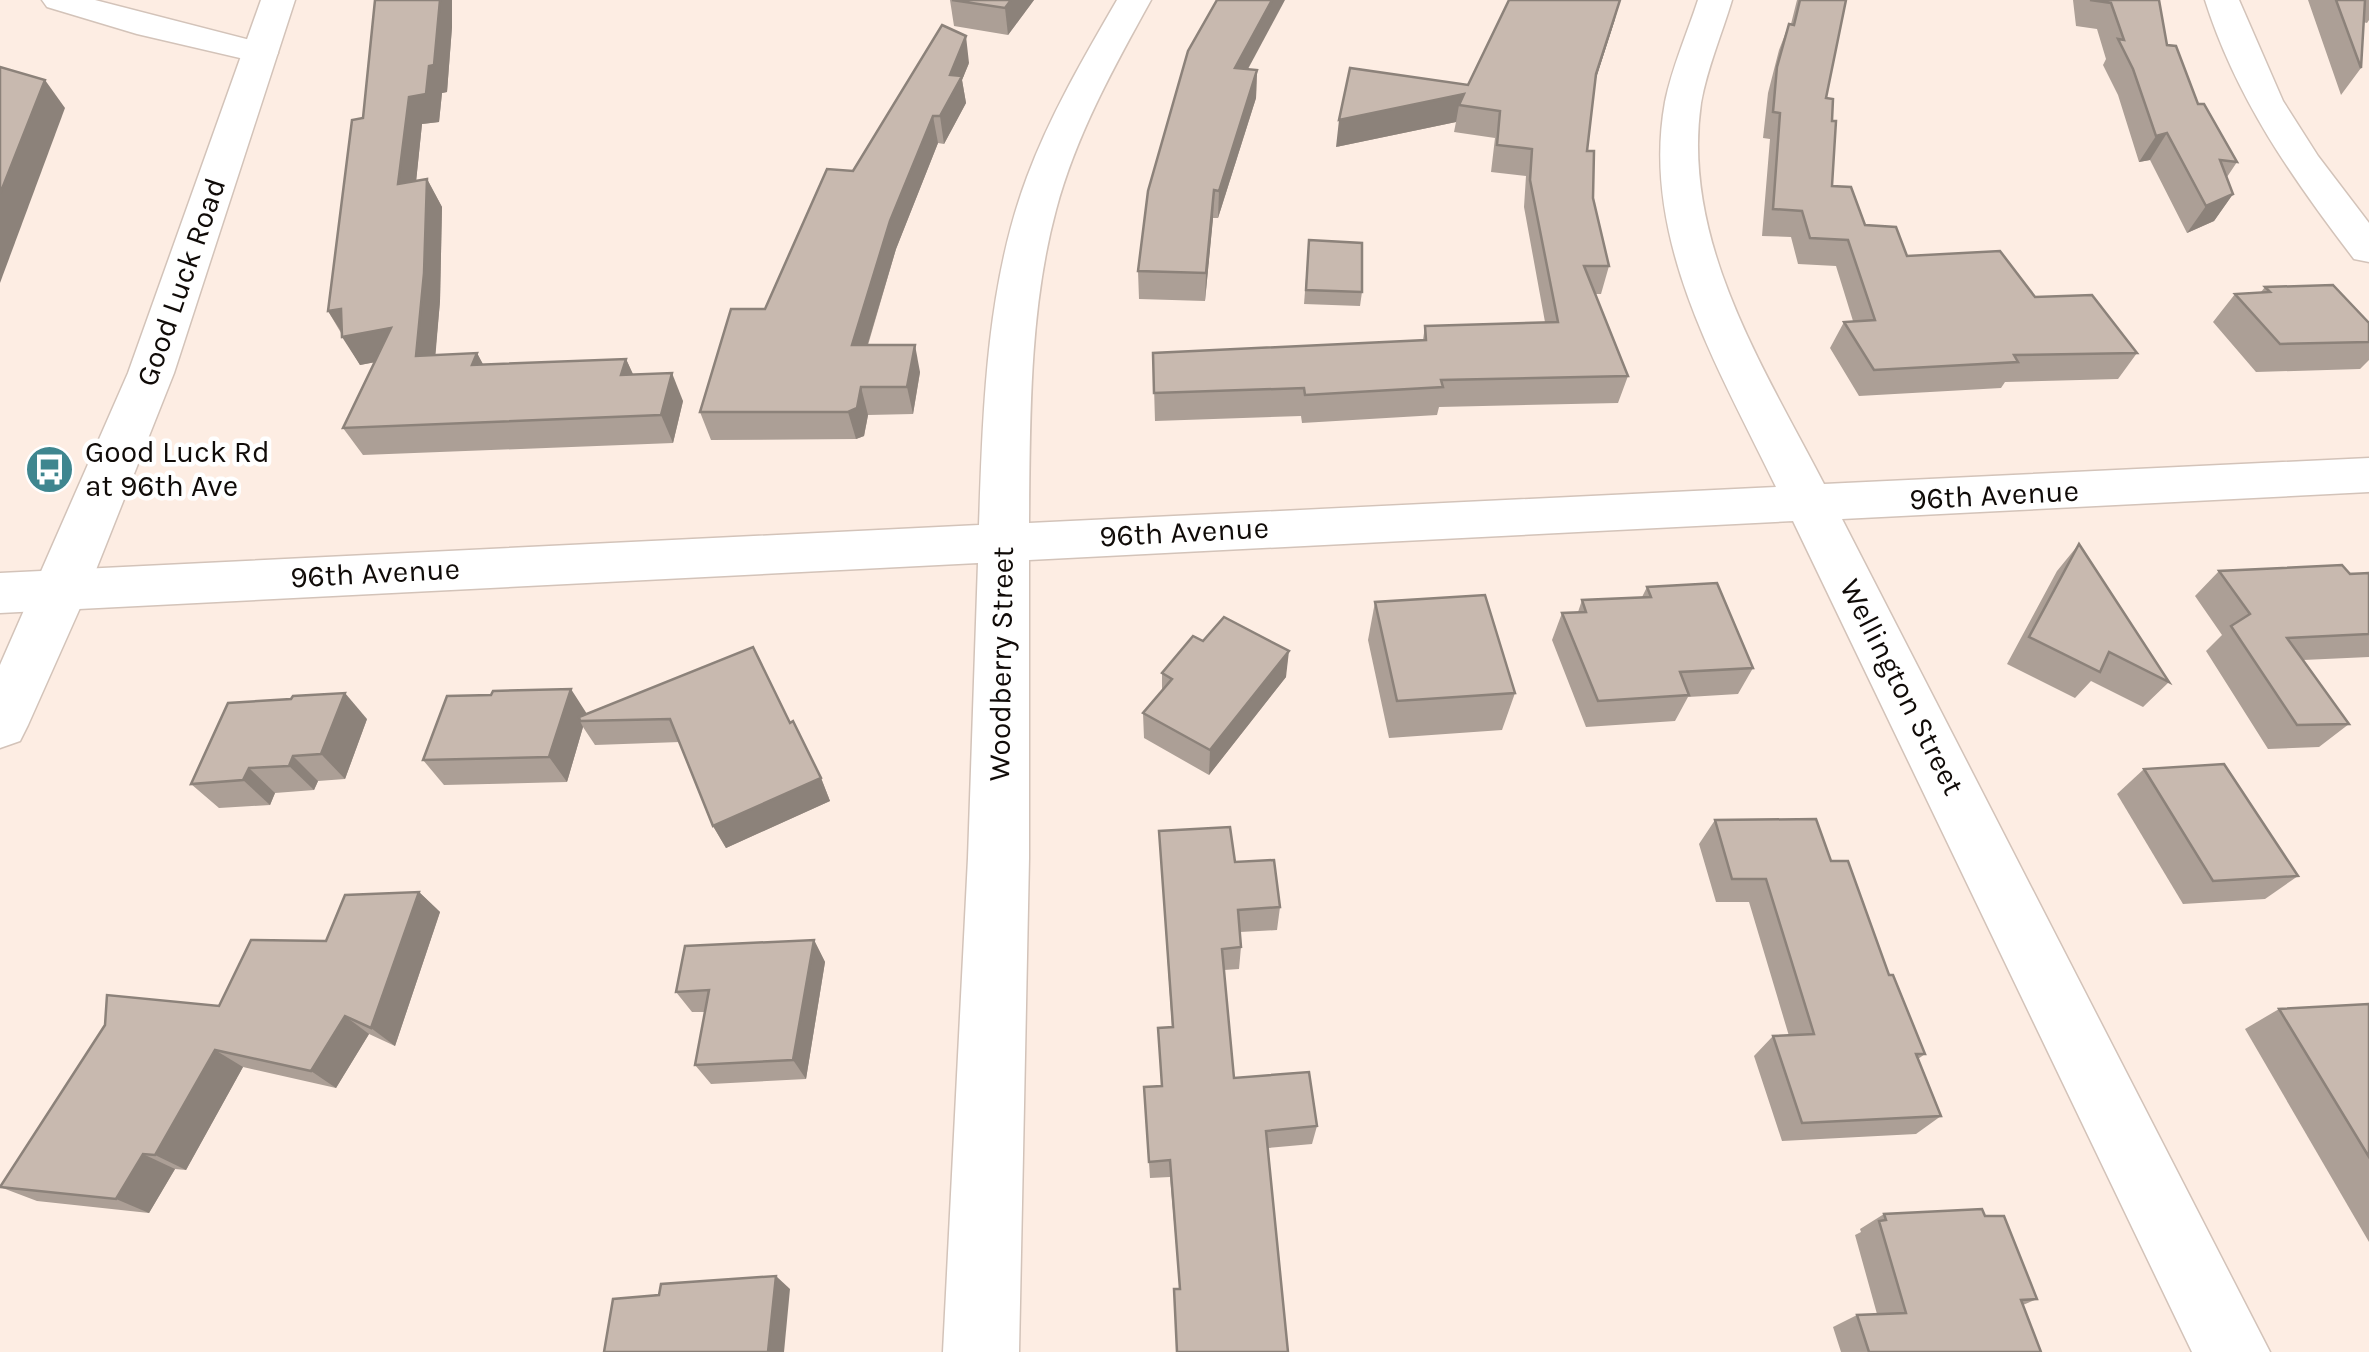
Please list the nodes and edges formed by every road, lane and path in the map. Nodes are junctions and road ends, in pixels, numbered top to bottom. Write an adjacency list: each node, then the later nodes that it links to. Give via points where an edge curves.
1 (59, 0): 6 (street)
2 (278, 0): 6 (street, Good Luck Road)
3 (1134, 0): 10 (street, Woodberry Street, via 1057,152 1028,240)
4 (1716, 0): 9 (street, Wellington Street, via 1682,107 1679,153 1698,260 1713,311)
5 (2222, 0): 7 (street, via 2262,101)
6 (261, 53): 11 (street, Good Luck Road, via 151,373)
7 (2369, 250)
8 (2369, 475): 9 (street, 96th Avenue)
9 (1810, 504): 10 (street, 96th Avenue); 15 (street, Wellington Street)
10 (1002, 540): 11 (street, 96th Avenue); 14 (street, Woodberry Street)
11 (62, 590): 12 (street, 96th Avenue); 13 (street, Good Luck Road)
12 (0, 592)
13 (0, 725)
14 (982, 1352)
15 (2232, 1352)

